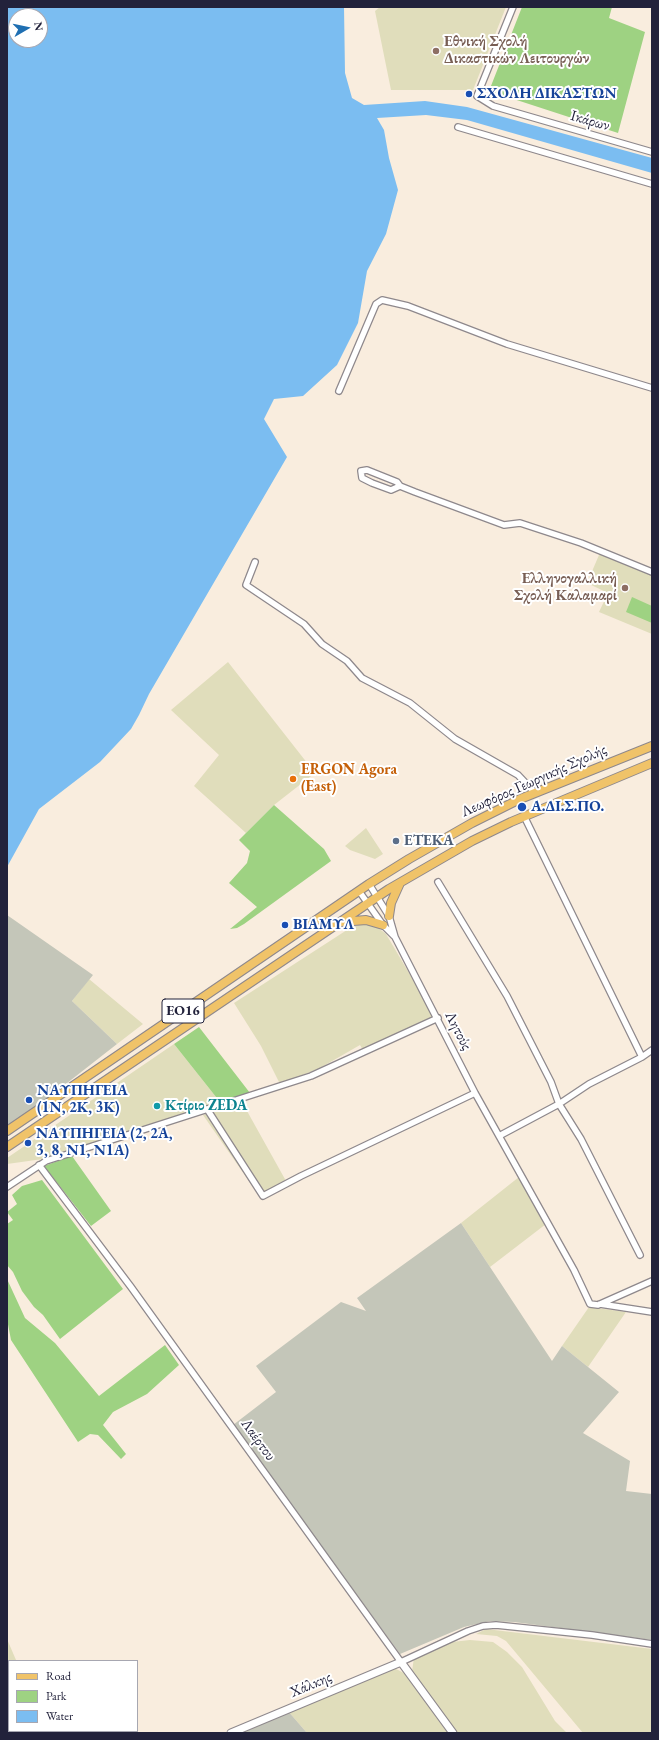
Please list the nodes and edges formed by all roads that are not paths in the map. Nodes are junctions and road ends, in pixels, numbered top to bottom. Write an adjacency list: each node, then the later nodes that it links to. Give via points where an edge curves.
1 (513, 7): 3 (street, Ικάρων, via 476,96 493,106)
2 (458, 127): 4 (street)
3 (652, 152)
4 (652, 184)
5 (652, 388): 6 (street, via 506,344 408,306 382,300 376,304)
6 (339, 391)
7 (400, 486): 7 (street, via 391,490 372,483 362,478 360,471 367,470 397,482); 9 (street, via 504,525 520,522)
8 (255, 562): 12 (street, via 246,585 304,624 322,644 347,661 362,678 410,703 455,739 518,775)
9 (652, 572)
10 (652, 746): 12 (main road, Λεωφόρος Γεωργικής Σχολής / ΕΟ16)
11 (651, 766): 13 (main road, Λεωφόρος Γεωργικής Σχολής / ΕΟ16)
12 (535, 793): 16 (main road, Λεωφόρος Γεωργικής Σχολής / ΕΟ16, via 472,823)
13 (524, 816): 14 (main road, Λεωφόρος Γεωργικής Σχολής / ΕΟ16, via 472,841); 26 (street)
14 (400, 882): 18 (main road, ΕΟ16); 20 (main road, via 391,902)
15 (438, 882): 28 (street, via 507,996 551,1082)
16 (369, 884): 17 (main road, ΕΟ16); 18 (street, Λητούς)
17 (359, 891): 19 (street, Λητούς); 30 (main road, ΕΟ16)
18 (377, 897): 19 (main road, ΕΟ16); 20 (street, Λητούς)
19 (367, 903): 21 (main road, ΕΟ16); 22 (street, Λητούς)
20 (389, 916): 23 (street, Λητούς)
21 (338, 922): 22 (main road, via 361,920); 32 (main road, ΕΟ16)
22 (383, 925): 23 (street, Λητούς)
23 (395, 937): 24 (street, Λητούς)
24 (438, 1018): 27 (street, Λητούς); 29 (street, via 311,1076)
25 (652, 1050): 26 (street)
26 (642, 1057): 28 (street, via 589,1084)
27 (475, 1093): 29 (street, via 263,1196); 31 (street, Λητούς)
28 (559, 1104): 31 (street); 35 (street, via 581,1139)
29 (207, 1109): 33 (street)
30 (7, 1131)
31 (499, 1136): 37 (street, Λητούς, via 574,1270 590,1304)
32 (7, 1147)
33 (39, 1165): 34 (street); 40 (street, Λαέρτου, via 136,1293)
34 (7, 1187)
35 (640, 1255)
36 (652, 1282): 37 (street)
37 (599, 1304): 38 (street)
38 (652, 1312)
39 (652, 1644): 40 (street, via 496,1625 468,1631)
40 (402, 1662): 41 (street, Χάλκης); 42 (street, Λαέρτου)
41 (231, 1733)
42 (453, 1733)

